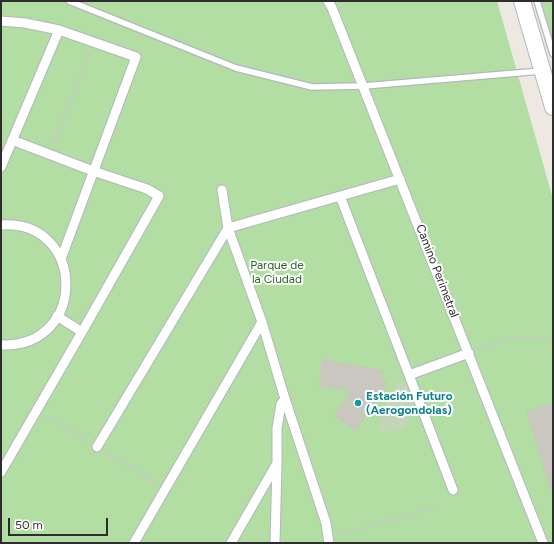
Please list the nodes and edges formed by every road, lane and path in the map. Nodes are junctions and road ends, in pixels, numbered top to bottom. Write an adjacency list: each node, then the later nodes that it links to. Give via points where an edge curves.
1 (69, 1): 10 (lane, via 236,68 312,87)
2 (328, 1): 10 (street, Camino Perimetral)
3 (522, 1): 9 (main road)
4 (537, 1): 8 (lane)
5 (1, 21): 6 (street)
6 (59, 30): 7 (street); 12 (street)
7 (93, 42): 13 (path); 15 (street, via 136,57)
8 (553, 54)
9 (542, 71): 10 (lane); 11 (main road)
10 (364, 86): 16 (street, Camino Perimetral)
11 (553, 107)
12 (12, 140): 13 (street); 14 (street)
13 (50, 155): 15 (street)
14 (1, 167)
15 (94, 171): 21 (street); 24 (street, via 147,189 159,196)
16 (400, 179): 18 (street); 27 (street, Camino Perimetral)
17 (222, 190): 20 (street)
18 (340, 196): 20 (street); 28 (street)
19 (1, 225): 21 (street, via 22,226 40,234)
20 (228, 228): 23 (street); 30 (street)
21 (61, 259): 22 (street, via 67,284 64,303)
22 (57, 316): 24 (street); 26 (street, via 48,328 32,340)
23 (262, 322): 29 (street); 37 (street)
24 (82, 332): 31 (street)
25 (553, 338): 27 (path, via 515,337)
26 (1, 345)
27 (469, 353): 28 (street); 40 (street, Camino Perimetral)
28 (409, 375): 34 (street)
29 (285, 399): 32 (street, via 281,404 277,428); 36 (street, via 326,523)
30 (97, 447)
31 (5, 458): 33 (street)
32 (278, 463): 38 (street); 39 (street)
33 (1, 472)
34 (453, 490)
35 (438, 506): 36 (path)
36 (329, 540)
37 (134, 543)
38 (231, 543)
39 (275, 543)
40 (543, 543)

